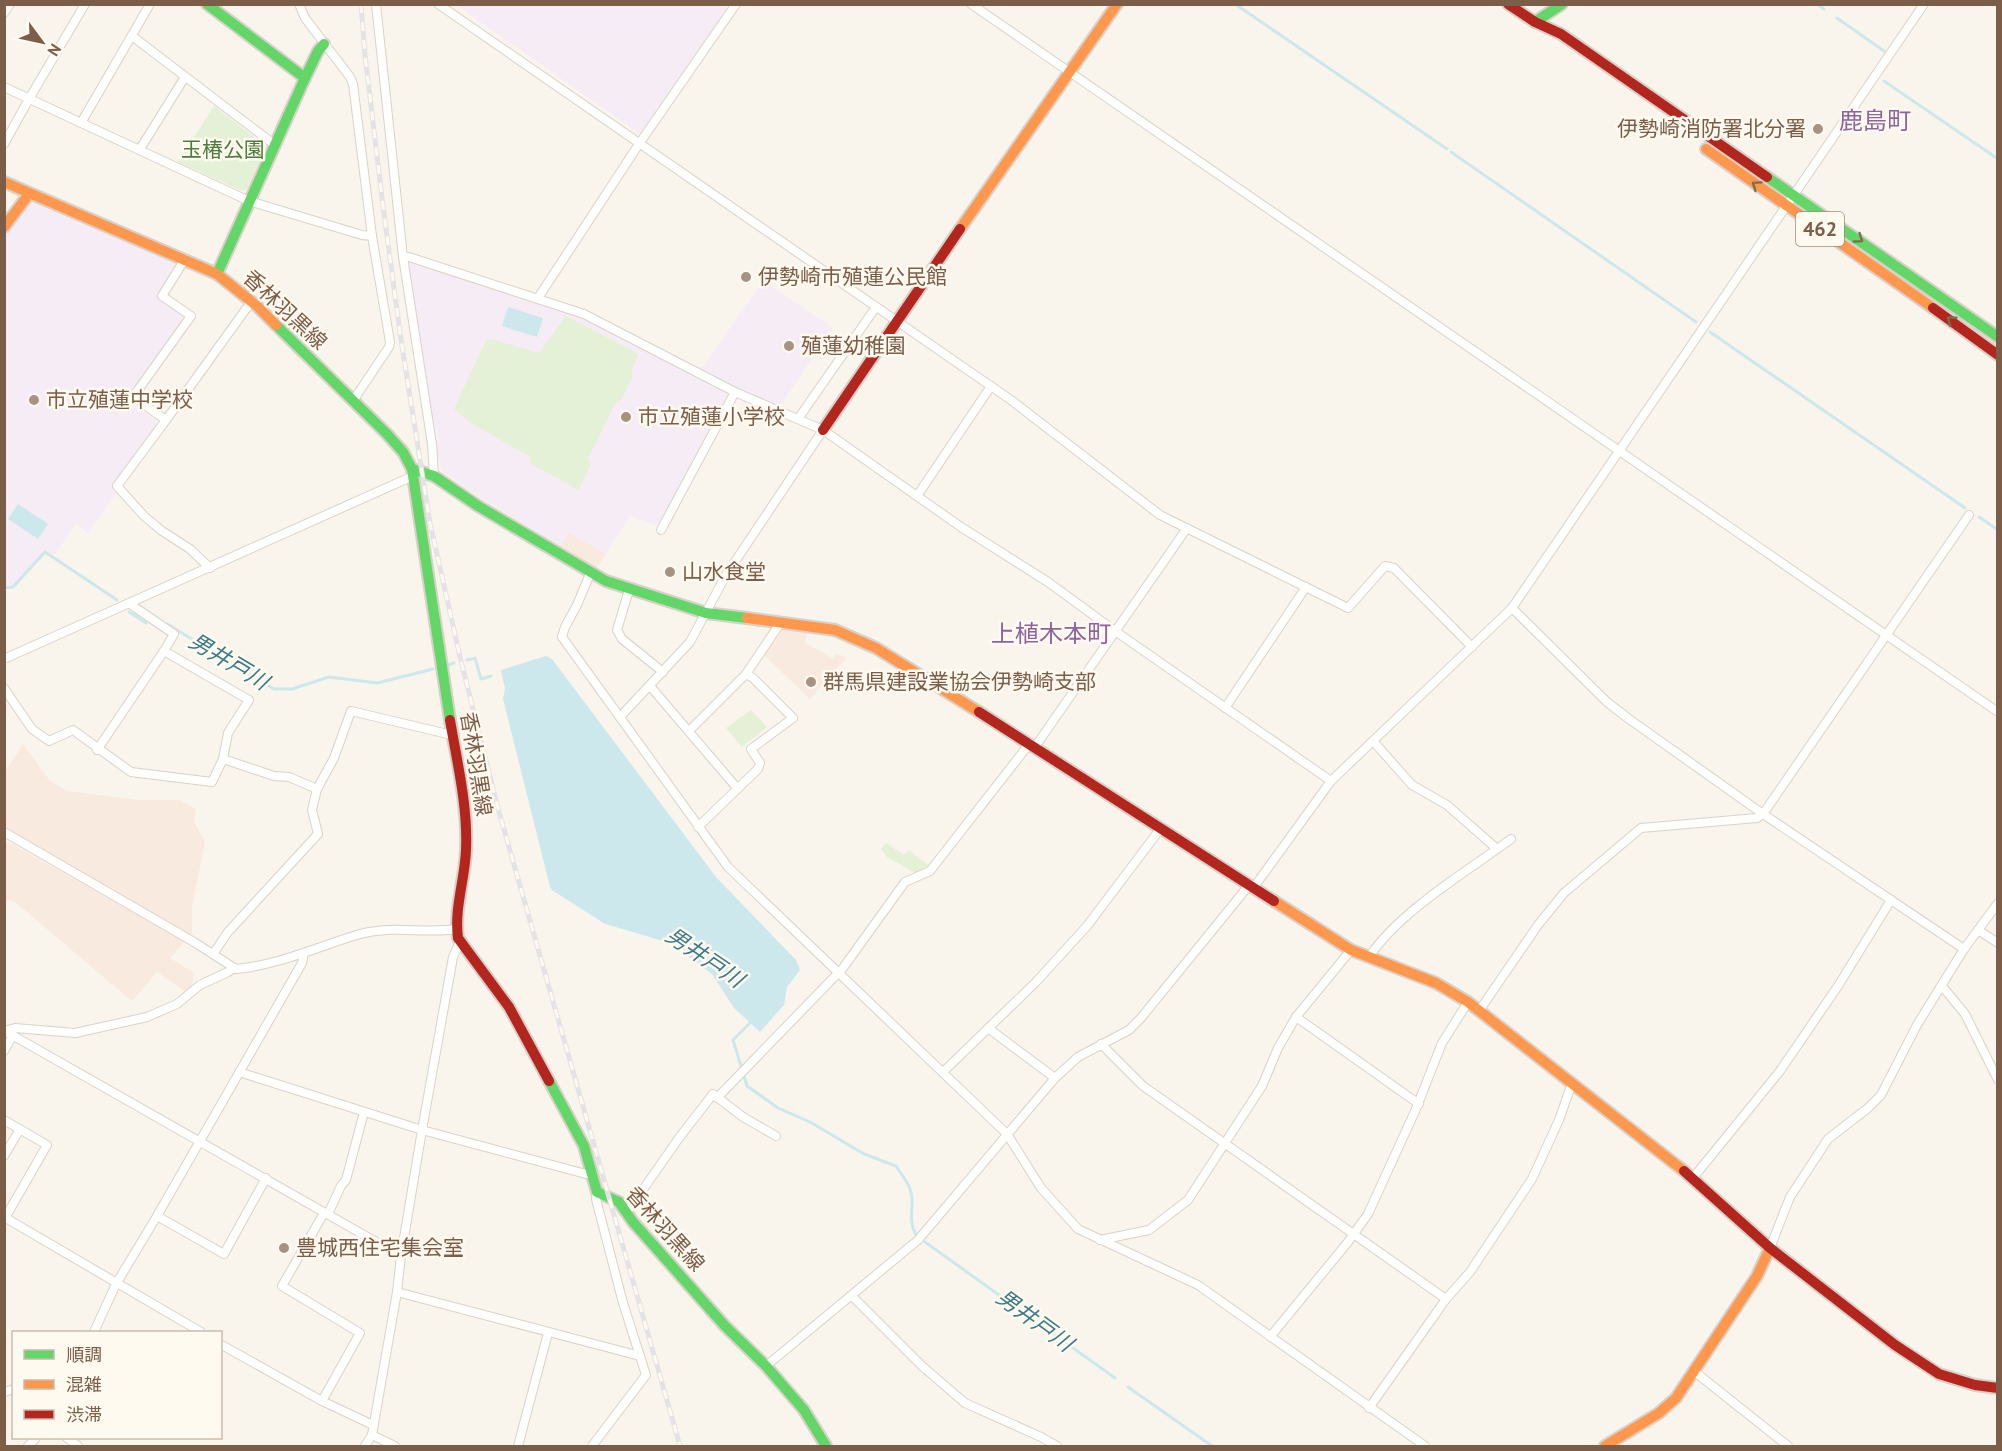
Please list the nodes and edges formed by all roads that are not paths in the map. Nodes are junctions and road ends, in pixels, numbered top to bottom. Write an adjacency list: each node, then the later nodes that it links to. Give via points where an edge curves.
1 (10, 4): 15 (street)
2 (85, 4): 23 (street)
3 (150, 4): 17 (street)
4 (207, 4): 21 (main road)
5 (299, 4): 18 (street)
6 (376, 4): 36 (street)
7 (438, 4): 26 (street)
8 (736, 4): 26 (street)
9 (970, 4): 19 (street)
10 (1117, 4): 19 (main road)
11 (1508, 4): 16 (main road, 462)
12 (1545, 4): 16 (main road)
13 (1563, 4): 16 (main road)
14 (1924, 4): 31 (street)
15 (4, 13)
16 (1535, 22): 31 (main road, 462, via 1561,34); 33 (main road, 462, one-way to 16, via 1555,41)
17 (132, 36): 20 (street); 24 (street)
18 (324, 44): 21 (main road); 35 (street, via 353,84)
19 (1070, 73): 42 (main road); 51 (street)
20 (185, 77): 27 (street); 28 (street)
21 (305, 78): 27 (main road)
22 (4, 87): 23 (street)
23 (28, 99): 24 (street); 25 (street)
24 (81, 123): 28 (street)
25 (4, 144)
26 (639, 144): 39 (street); 41 (street)
27 (275, 146): 32 (main road)
28 (140, 149): 32 (street)
29 (4, 182): 30 (main road, 香林羽黒線)
30 (29, 194): 34 (main road); 37 (main road, 香林羽黒線)
31 (1795, 195): 33 (street); 43 (main road, 462, one-way to 43)
32 (249, 201): 35 (street); 38 (main road)
33 (1786, 206): 44 (main road, 462, one-way to 33); 51 (street)
34 (4, 227)
35 (372, 236): 47 (street, via 390,342)
36 (403, 257): 39 (street); 53 (street)
37 (185, 259): 38 (main road, 香林羽黒線); 49 (street, via 162,296 191,316 132,398)
38 (217, 274): 40 (main road, 香林羽黒線)
39 (538, 298): 46 (street, via 584,314)
40 (251, 302): 47 (main road, 香林羽黒線); 49 (street)
41 (876, 307): 42 (street); 48 (street)
42 (896, 321): 45 (street); 50 (main road)
43 (1998, 337)
44 (1998, 355)
45 (991, 386): 54 (street); 56 (street, via 1160,514)
46 (735, 392): 48 (street); 57 (street)
47 (352, 401): 52 (main road, 香林羽黒線, via 399,447)
48 (798, 419): 50 (street)
49 (166, 420): 58 (street, via 117,486 144,516)
50 (823, 430): 54 (street); 64 (street, via 726,575)
51 (1618, 452): 63 (street); 67 (street)
52 (412, 472): 53 (main road); 58 (street); 79 (main road, 香林羽黒線)
53 (434, 476): 59 (main road)
54 (917, 496): 66 (street)
55 (1969, 515): 67 (street)
56 (1187, 528): 60 (street); 66 (street)
57 (661, 530)
58 (210, 568): 62 (street)
59 (590, 574): 61 (main road); 77 (street, via 562,638)
60 (1306, 587): 68 (street, via 1348,608 1385,566 1394,568); 75 (street)
61 (629, 590): 64 (main road); 71 (street, via 616,630)
62 (130, 604): 69 (street, via 174,634); 70 (street)
63 (1512, 608): 68 (street); 87 (street, via 1607,702)
64 (706, 613): 65 (main road); 71 (street, via 690,642)
65 (781, 622): 72 (street); 81 (main road, via 835,630 876,648)
66 (1115, 631): 75 (street); 81 (street)
67 (1887, 636): 76 (street); 87 (street)
68 (1472, 647): 80 (street)
69 (164, 651): 82 (street); 83 (street, via 249,700 228,733)
70 (4, 660)
71 (663, 672): 73 (street)
72 (746, 674): 78 (street); 85 (street, via 793,717 751,749 760,763 758,769)
73 (650, 686): 77 (street); 78 (street)
74 (4, 688): 82 (street, via 32,729 49,741 73,730)
75 (1226, 708): 84 (street)
76 (1998, 712)
77 (620, 717): 88 (street)
78 (689, 731): 85 (street)
79 (452, 735): 86 (street, via 351,711 334,758); 96 (main road, 香林羽黒線, via 465,807 466,837)
80 (1373, 741): 84 (street); 92 (street, via 1412,785 1447,805)
81 (1033, 745): 89 (main road); 106 (street, via 930,871 905,882)
82 (98, 750): 83 (street, via 131,772 212,782)
83 (223, 759): 86 (street)
84 (1331, 781): 93 (street)
85 (738, 788): 88 (street)
86 (317, 789): 103 (street, via 312,810 318,834 228,932)
87 (1763, 814): 94 (street); 109 (street, via 1757,818 1641,828 1564,893)
88 (699, 826): 106 (street, via 728,867)
89 (1161, 828): 93 (main road); 111 (street, via 1087,926)
90 (4, 832): 103 (street)
91 (1511, 839): 92 (street)
92 (1497, 849): 104 (street, via 1407,915)
93 (1252, 885): 100 (main road); 113 (street, via 1141,1018 1129,1030)
94 (1892, 900): 101 (street); 133 (street, via 1780,1071)
95 (1998, 903): 97 (street)
96 (456, 929): 98 (main road, 香林羽黒線); 102 (street, via 392,928)
97 (1978, 930): 99 (street); 101 (street)
98 (459, 942): 125 (street); 131 (main road, 香林羽黒線, via 521,1028 585,1146)
99 (1998, 943)
100 (1351, 950): 104 (main road); 110 (street)
101 (1964, 950): 107 (street)
102 (304, 953): 105 (street); 115 (street, via 302,963)
103 (213, 954): 105 (street)
104 (1369, 957): 108 (main road, via 1436,983)
105 (234, 968): 112 (street, via 200,985 177,1004 147,1017 75,1033 15,1028 4,1031)
106 (838, 973): 116 (street); 120 (street)
107 (1942, 986): 118 (street, via 1965,1014); 141 (street, via 1910,1037 1881,1095 1828,1139 1790,1197)
108 (1468, 1002): 109 (main road); 121 (street, via 1442,1043)
109 (1479, 1011): 119 (main road)
110 (1296, 1017): 121 (street); 129 (street, via 1262,1086)
111 (988, 1028): 116 (street); 117 (street)
112 (13, 1035): 114 (street); 128 (street)
113 (1101, 1044): 117 (street, via 1078,1057); 129 (street, via 1143,1086)
114 (4, 1051)
115 (239, 1072): 122 (street); 128 (street)
116 (943, 1072): 126 (street)
117 (1055, 1078): 126 (street)
118 (1998, 1080)
119 (1572, 1083): 133 (main road); 146 (street, via 1532,1179 1470,1272)
120 (717, 1098): 127 (street); 136 (street, via 713,1094 709,1098)
121 (1419, 1104): 139 (street, via 1368,1214)
122 (364, 1112): 125 (street); 135 (street, via 346,1180)
123 (4, 1120): 124 (street)
124 (20, 1129): 130 (street); 138 (street, via 47,1145)
125 (422, 1130): 131 (street); 142 (street)
126 (1007, 1134): 140 (street, via 1041,1188 1078,1229); 145 (street, via 918,1240)
127 (776, 1136)
128 (199, 1141): 132 (street); 137 (street)
129 (1226, 1143): 139 (street); 140 (street, via 1188,1200 1149,1230)
130 (4, 1156)
131 (592, 1174): 134 (main road, 香林羽黒線)
132 (266, 1178): 135 (street); 137 (street, via 224,1254)
133 (1693, 1178): 141 (main road)
134 (597, 1192): 136 (main road, 香林羽黒線, via 615,1200); 152 (street, via 623,1303)
135 (326, 1213): 142 (street); 156 (street, via 282,1286 360,1333)
136 (626, 1214): 153 (main road, 香林羽黒線, via 725,1326)
137 (157, 1216): 143 (street)
138 (5, 1217): 143 (street)
139 (1354, 1234): 146 (street); 150 (street)
140 (1098, 1240): 150 (street, via 1198,1285)
141 (1770, 1248): 154 (main road, via 1757,1276); 155 (main road, via 1894,1345 1939,1374)
142 (401, 1256): 144 (street)
143 (116, 1284): 147 (street); 148 (street)
144 (397, 1292): 149 (street); 158 (street)
145 (852, 1296): 153 (street); 165 (street, via 965,1403)
146 (1446, 1299): 157 (street)
147 (94, 1331)
148 (199, 1331)
149 (548, 1333): 152 (street); 162 (street)
150 (1270, 1337): 157 (street)
151 (222, 1345): 156 (street)
152 (640, 1356): 163 (street, via 646,1375)
153 (766, 1366): 164 (main road, 香林羽黒線, via 804,1410)
154 (1695, 1372): 167 (main road, via 1668,1406); 168 (street)
155 (1998, 1388)
156 (322, 1401): 158 (street)
157 (1369, 1408): 166 (street)
158 (373, 1425): 159 (street)
159 (372, 1435): 160 (street); 161 (street)
160 (365, 1446)
161 (395, 1446)
162 (518, 1446)
163 (592, 1446)
164 (826, 1446)
165 (1057, 1446)
166 (1425, 1446)
167 (1605, 1446)
168 (1788, 1446)

